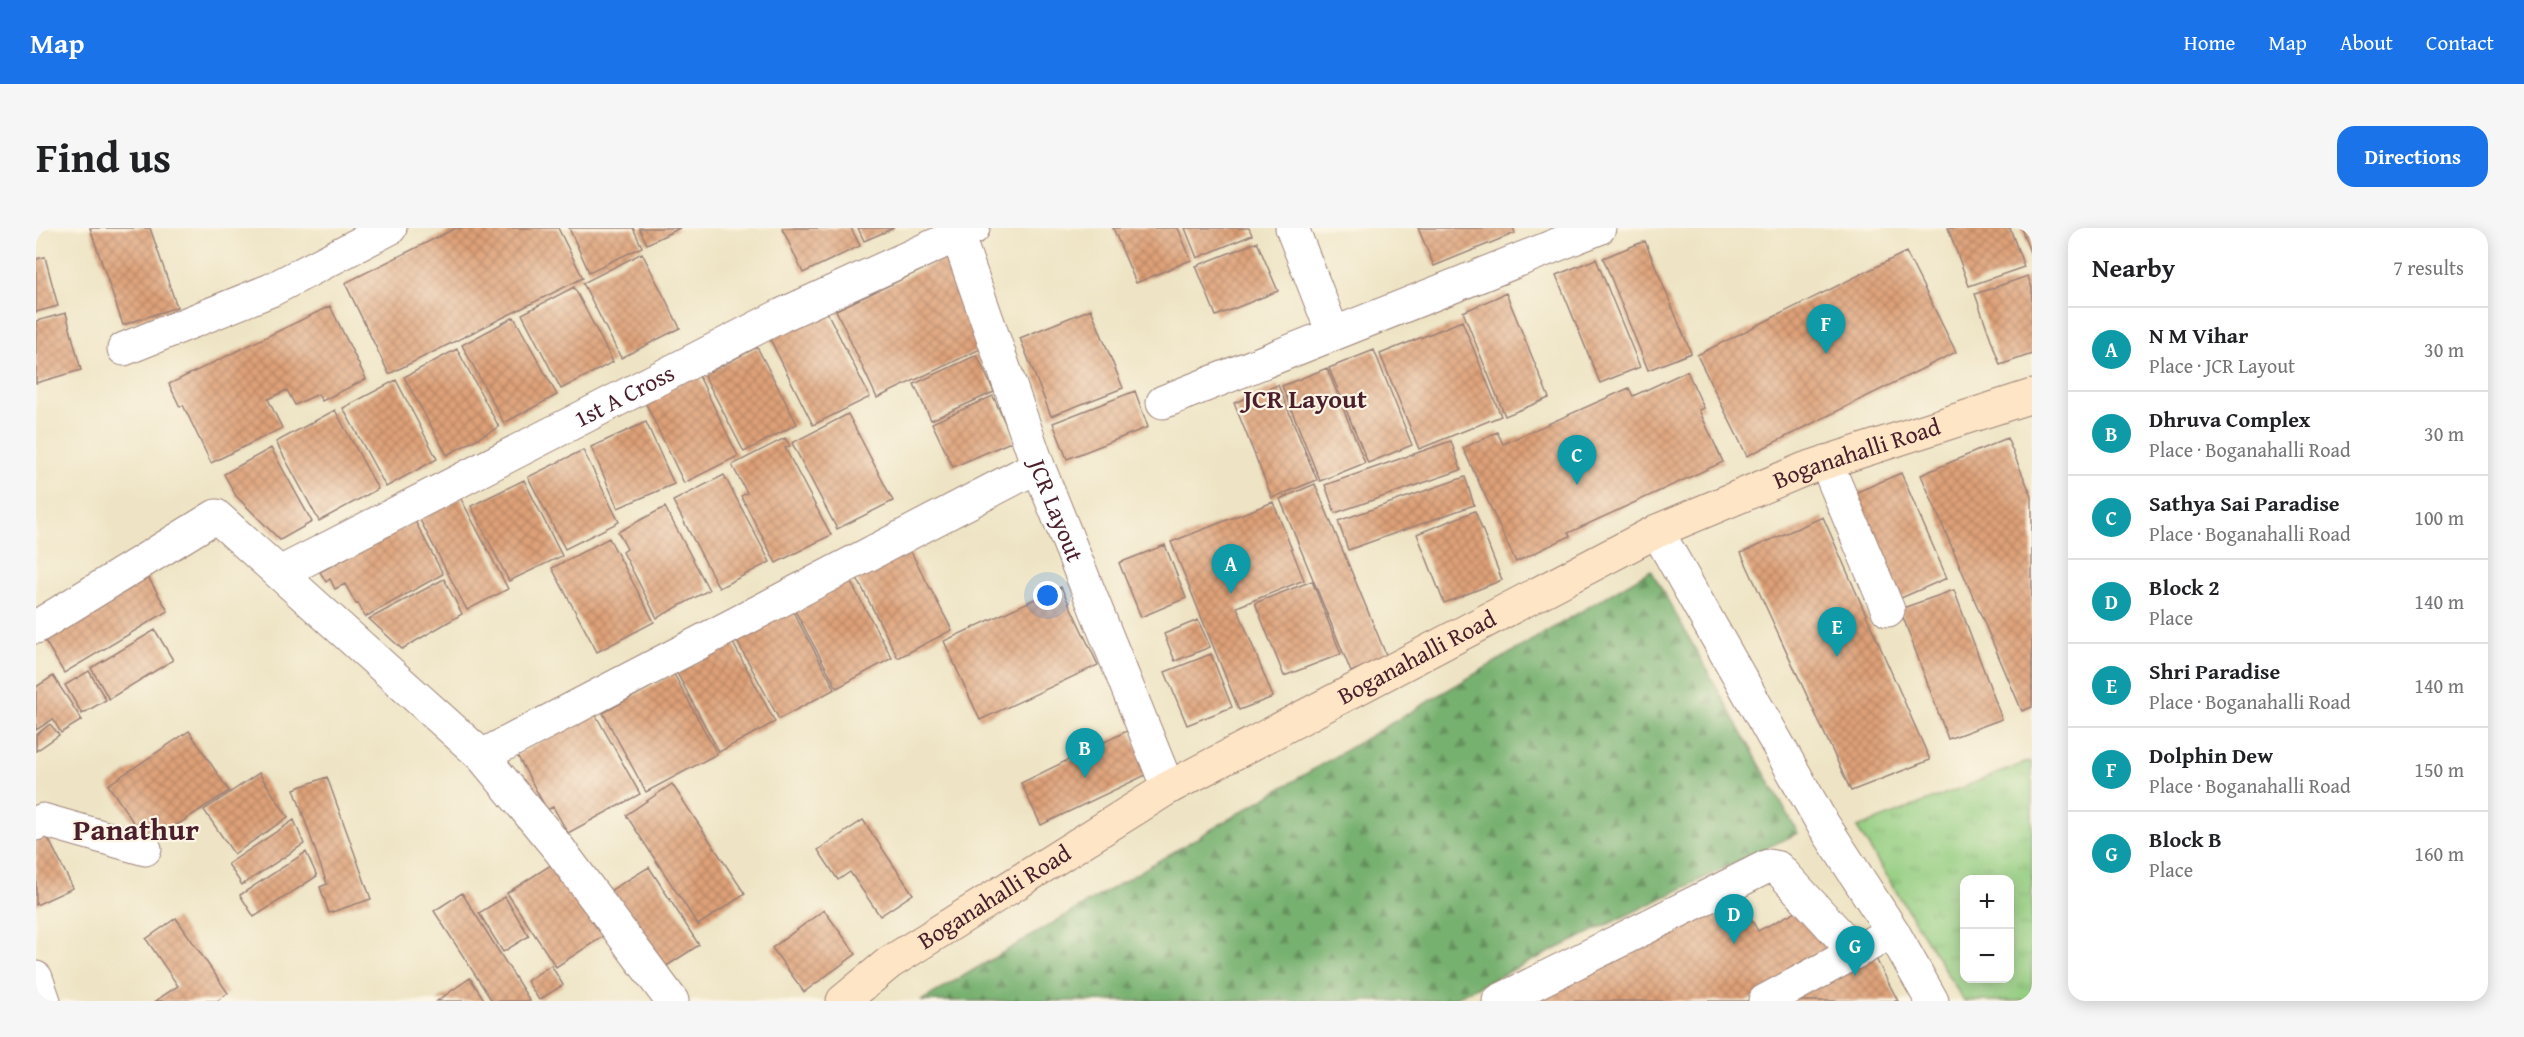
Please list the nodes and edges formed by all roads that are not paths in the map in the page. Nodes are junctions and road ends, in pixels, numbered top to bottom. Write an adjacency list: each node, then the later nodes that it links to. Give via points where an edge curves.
1 (390, 228): 6 (street, via 271,290)
2 (1292, 228): 5 (street)
3 (1599, 228): 5 (street)
4 (962, 230): 10 (street, JCR Layout); 12 (street, 1st A Cross, via 782,315)
5 (1333, 333): 8 (street)
6 (124, 349)
7 (2032, 396): 9 (street, Boganahalli Road)
8 (1163, 402)
9 (1826, 462): 11 (street, Boganahalli Road); 13 (street)
10 (1038, 466): 15 (street); 16 (street, JCR Layout)
11 (1657, 531): 16 (street, Boganahalli Road); 19 (street, via 1821,820)
12 (280, 573): 14 (street, via 216,516); 15 (street)
13 (1888, 610)
14 (36, 627)
15 (482, 756): 23 (street, via 559,849)
16 (1168, 788): 24 (street, Boganahalli Road, via 889,963)
17 (36, 824): 18 (street, via 43,820)
18 (146, 849)
19 (1893, 932): 20 (street); 27 (street)
20 (1855, 952): 25 (street, via 1778,868 1768,866); 26 (street)
21 (36, 978): 22 (street)
22 (44, 1001)
23 (672, 1001)
24 (843, 1001)
25 (1498, 1001)
26 (1765, 1001)
27 (1932, 1001)

